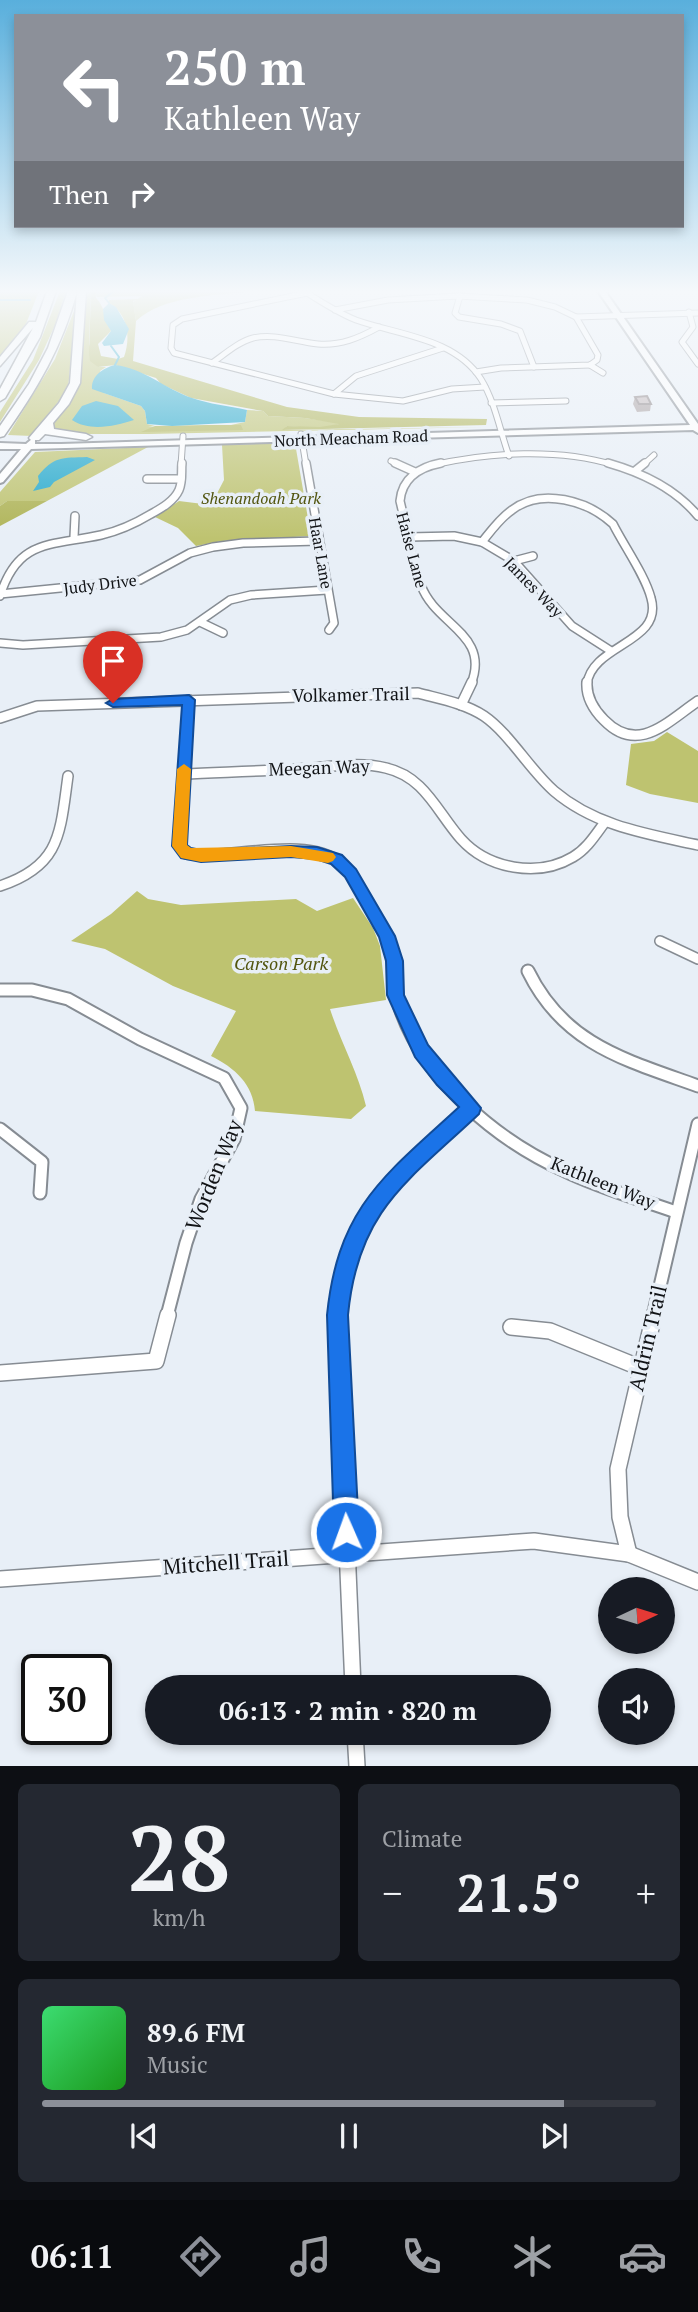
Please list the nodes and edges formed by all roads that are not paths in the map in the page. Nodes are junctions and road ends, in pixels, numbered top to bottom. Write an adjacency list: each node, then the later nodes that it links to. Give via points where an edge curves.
1 (15, 373): 10 (highway)
2 (39, 373): 18 (highway)
3 (76, 373): 13 (highway, via 69,397)
4 (253, 373): 9 (street)
5 (364, 373): 9 (street)
6 (478, 373): 8 (street)
7 (659, 373): 14 (main road)
8 (485, 387): 9 (street, via 452,389 403,401); 12 (street)
9 (334, 394)
10 (0, 398)
11 (566, 401): 12 (street)
12 (491, 403): 15 (street)
13 (48, 423): 16 (highway, via 54,435); 20 (highway)
14 (697, 426): 15 (main road, North Meacham Road)
15 (500, 432): 17 (main road, North Meacham Road); 22 (street)
16 (86, 437): 19 (main road, North Meacham Road); 20 (main road, North Meacham Road)
17 (301, 437): 19 (main road, North Meacham Road); 35 (street, Haar Lane)
18 (3, 439): 20 (main road, North Meacham Road)
19 (183, 440): 20 (main road, North Meacham Road); 27 (street)
20 (32, 443): 28 (main road)
21 (654, 455): 24 (street)
22 (509, 456): 24 (street, via 561,456); 25 (street, via 452,460)
23 (391, 461): 25 (street)
24 (635, 471): 32 (street, via 673,492)
25 (415, 472): 34 (street, Haise Lane, via 400,492)
26 (147, 479): 27 (street)
27 (180, 479): 33 (street, via 180,489 166,506 104,534)
28 (0, 481)
29 (505, 502): 30 (street)
30 (516, 506): 36 (street); 45 (street, via 577,501 613,524 651,597 653,610 650,623 638,635)
31 (75, 516): 33 (street)
32 (698, 516)
33 (74, 537): 40 (street, via 29,550 4,578)
34 (410, 537): 36 (street, James Way); 48 (street, Haise Lane, via 426,599 467,636 477,654 476,674)
35 (318, 541): 39 (street, Haar Lane); 40 (street, Judy Drive, via 213,547 175,560 140,580)
36 (482, 542): 38 (street, James Way)
37 (533, 556): 38 (street)
38 (514, 561): 45 (street, James Way, via 572,626)
39 (327, 590): 41 (street, via 230,600); 42 (street, Haar Lane, via 334,623)
40 (0, 595)
41 (200, 622): 43 (street); 44 (street, via 161,637 23,645)
42 (329, 630)
43 (223, 633)
44 (0, 642)
45 (611, 651): 47 (street, via 593,665 586,680 590,702 617,732 647,735)
46 (189, 700): 48 (street, Volkamer Trail, via 391,692 437,696); 49 (street, Volkamer Trail, via 37,706); 50 (street, Kathleen Way)
47 (698, 701)
48 (461, 705): 52 (street, Volkamer Trail, via 485,717 554,790)
49 (0, 718)
50 (184, 774): 52 (street, Meegan Way, via 362,765 399,771 426,792 462,841 481,857 527,869 571,859); 60 (street, Kathleen Way, via 180,846 186,853 317,853 337,860 351,873 387,936 396,995 421,1051)
51 (68, 776): 54 (street, via 58,838 46,863 20,881)
52 (605, 822): 53 (street, Volkamer Trail)
53 (698, 845)
54 (0, 886)
55 (660, 941): 56 (street)
56 (698, 959)
57 (528, 971): 59 (street, via 534,988 564,1024 611,1055)
58 (0, 990): 67 (street, Worden Way, via 32,990 68,999 224,1078 241,1108 234,1139 201,1199 156,1361)
59 (698, 1086)
60 (472, 1108): 64 (street, Kathleen Way, via 564,1171); 69 (street, via 391,1183 368,1212 353,1241 341,1283 337,1315)
61 (698, 1124): 64 (street, Aldrin Trail)
62 (0, 1129): 63 (street, via 42,1161)
63 (40, 1193)
64 (676, 1212): 66 (street, Aldrin Trail)
65 (511, 1326): 66 (street, via 550,1331)
66 (641, 1368): 68 (street, Aldrin Trail, via 618,1469 620,1517)
67 (0, 1373)
68 (629, 1554): 69 (street, Mitchell Trail, via 534,1541); 71 (street, Mitchell Trail)
69 (347, 1555): 70 (street, Mitchell Trail); 72 (street)
70 (0, 1579)
71 (698, 1582)
72 (352, 1675)
73 (356, 1745): 74 (street)
74 (357, 1766)

